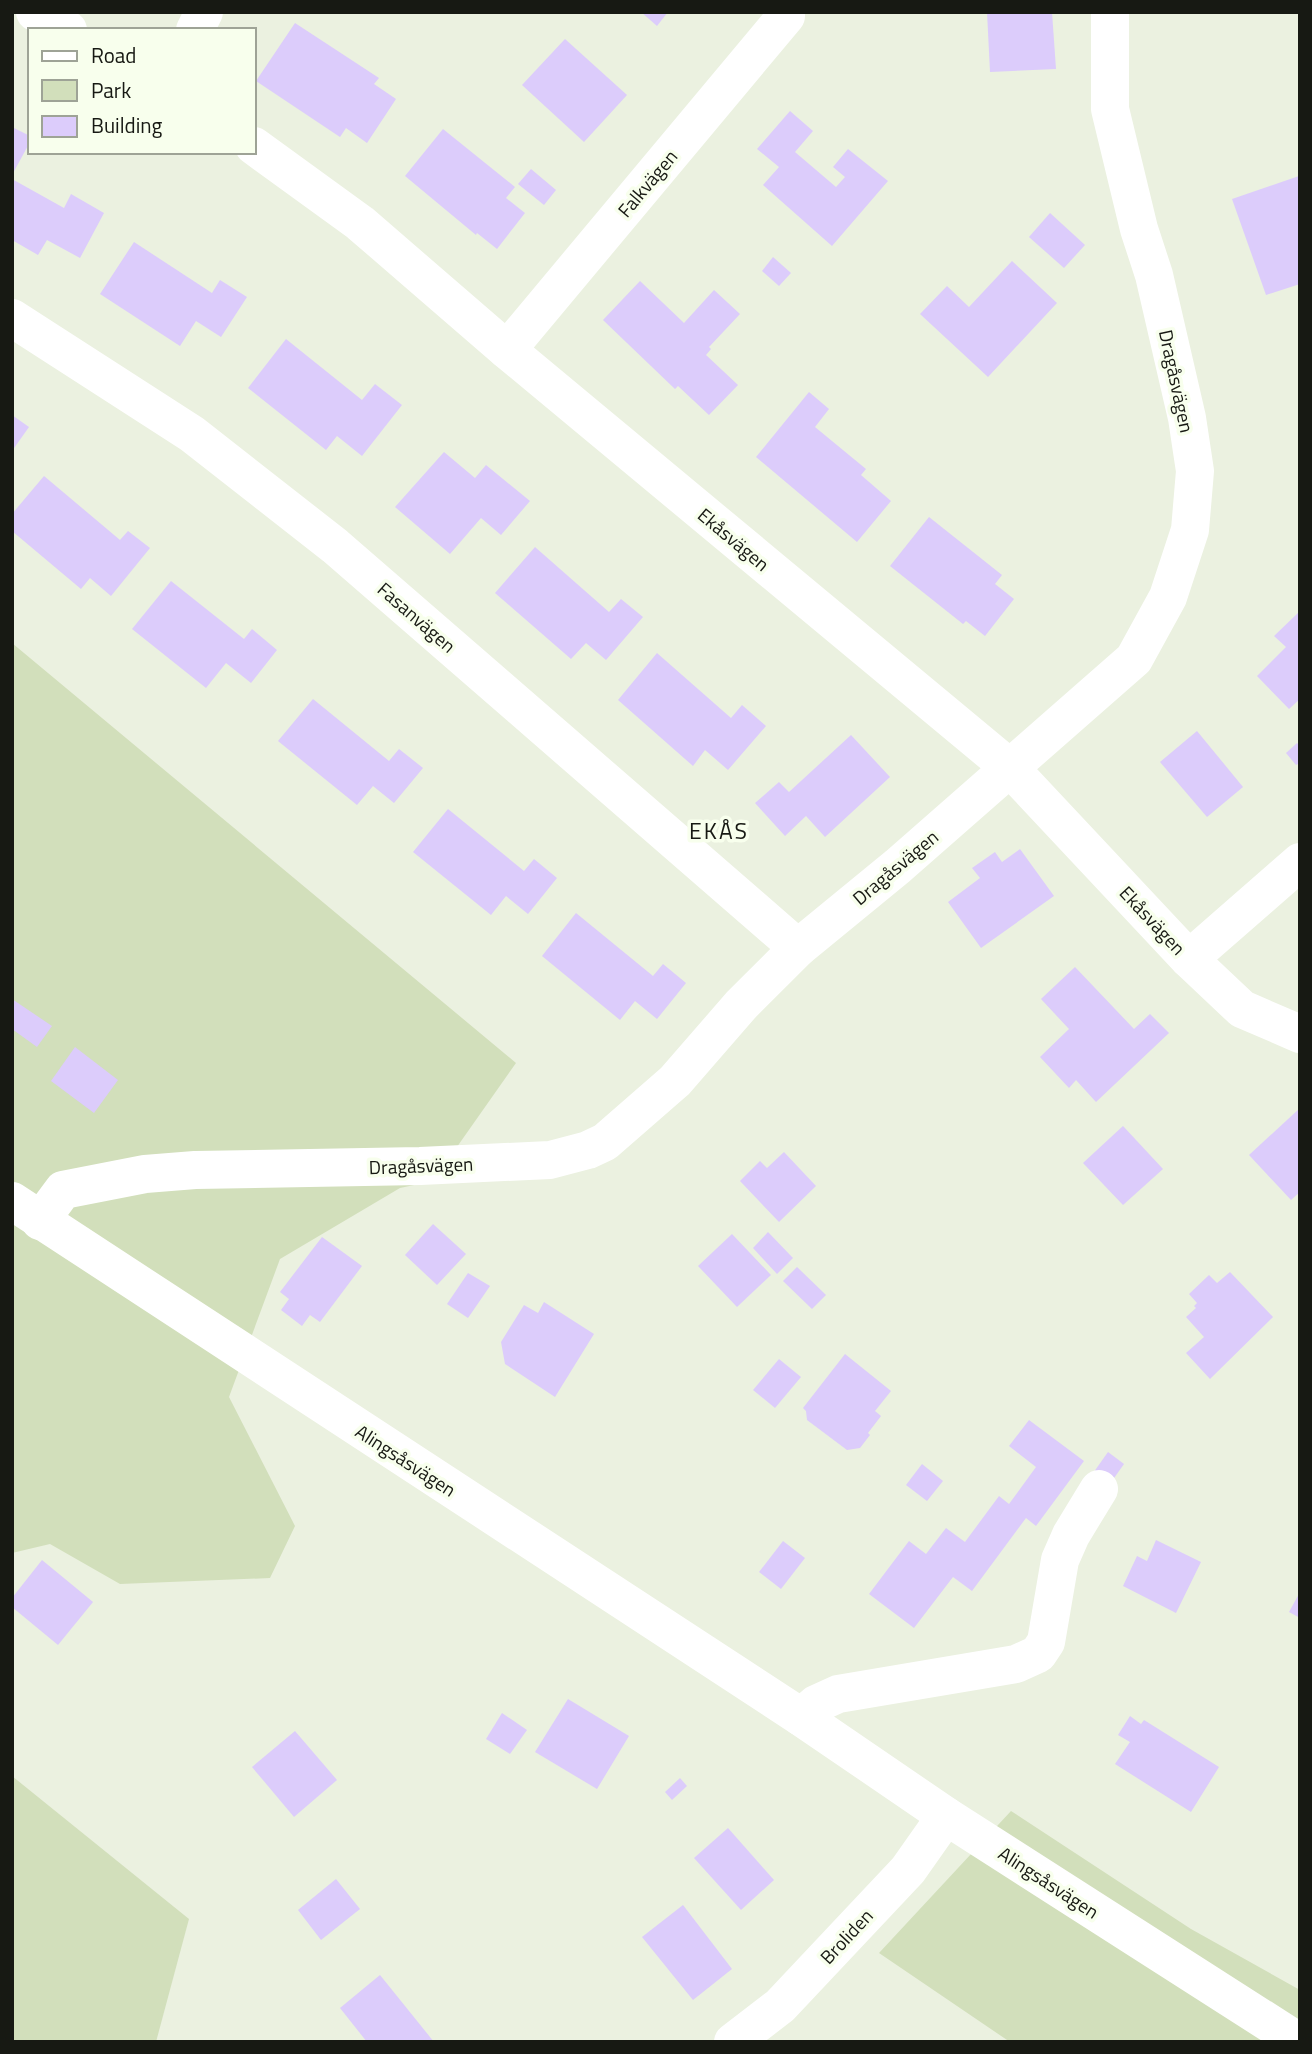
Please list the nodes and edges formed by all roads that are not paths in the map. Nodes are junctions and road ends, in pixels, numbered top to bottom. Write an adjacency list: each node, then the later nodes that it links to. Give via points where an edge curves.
1 (35, 12): 5 (street)
2 (204, 12): 6 (street)
3 (1110, 12): 10 (street, Dragåsvägen, via 1111,109 1154,275 1195,471 1190,530 1168,597 1134,659)
4 (786, 16): 9 (street, Falkvägen)
5 (64, 28)
6 (196, 28)
7 (256, 147): 9 (street, Ekåsvägen, via 360,223)
8 (12, 318): 12 (street, Fasanvägen, via 192,433 335,546)
9 (507, 350): 10 (street, Ekåsvägen)
10 (1010, 768): 12 (street, Dragåsvägen); 13 (street, Ekåsvägen)
11 (1300, 862): 13 (street, Ekåsvägen)
12 (798, 948): 15 (street, Dragåsvägen, via 675,1081 624,1128 588,1150 550,1160 145,1174 63,1190)
13 (1189, 959): 14 (street, Ekåsvägen, via 1242,1009)
14 (1300, 1034)
15 (26, 1211): 17 (street, Alingsåsvägen)
16 (1098, 1489): 17 (street, via 1060,1560 1046,1642 1038,1654 1016,1664 838,1694)
17 (802, 1717): 18 (street, Alingsåsvägen)
18 (946, 1816): 19 (street, Broliden, via 908,1870 780,2006); 20 (street, Alingsåsvägen)
19 (733, 2042)
20 (1299, 2042)

